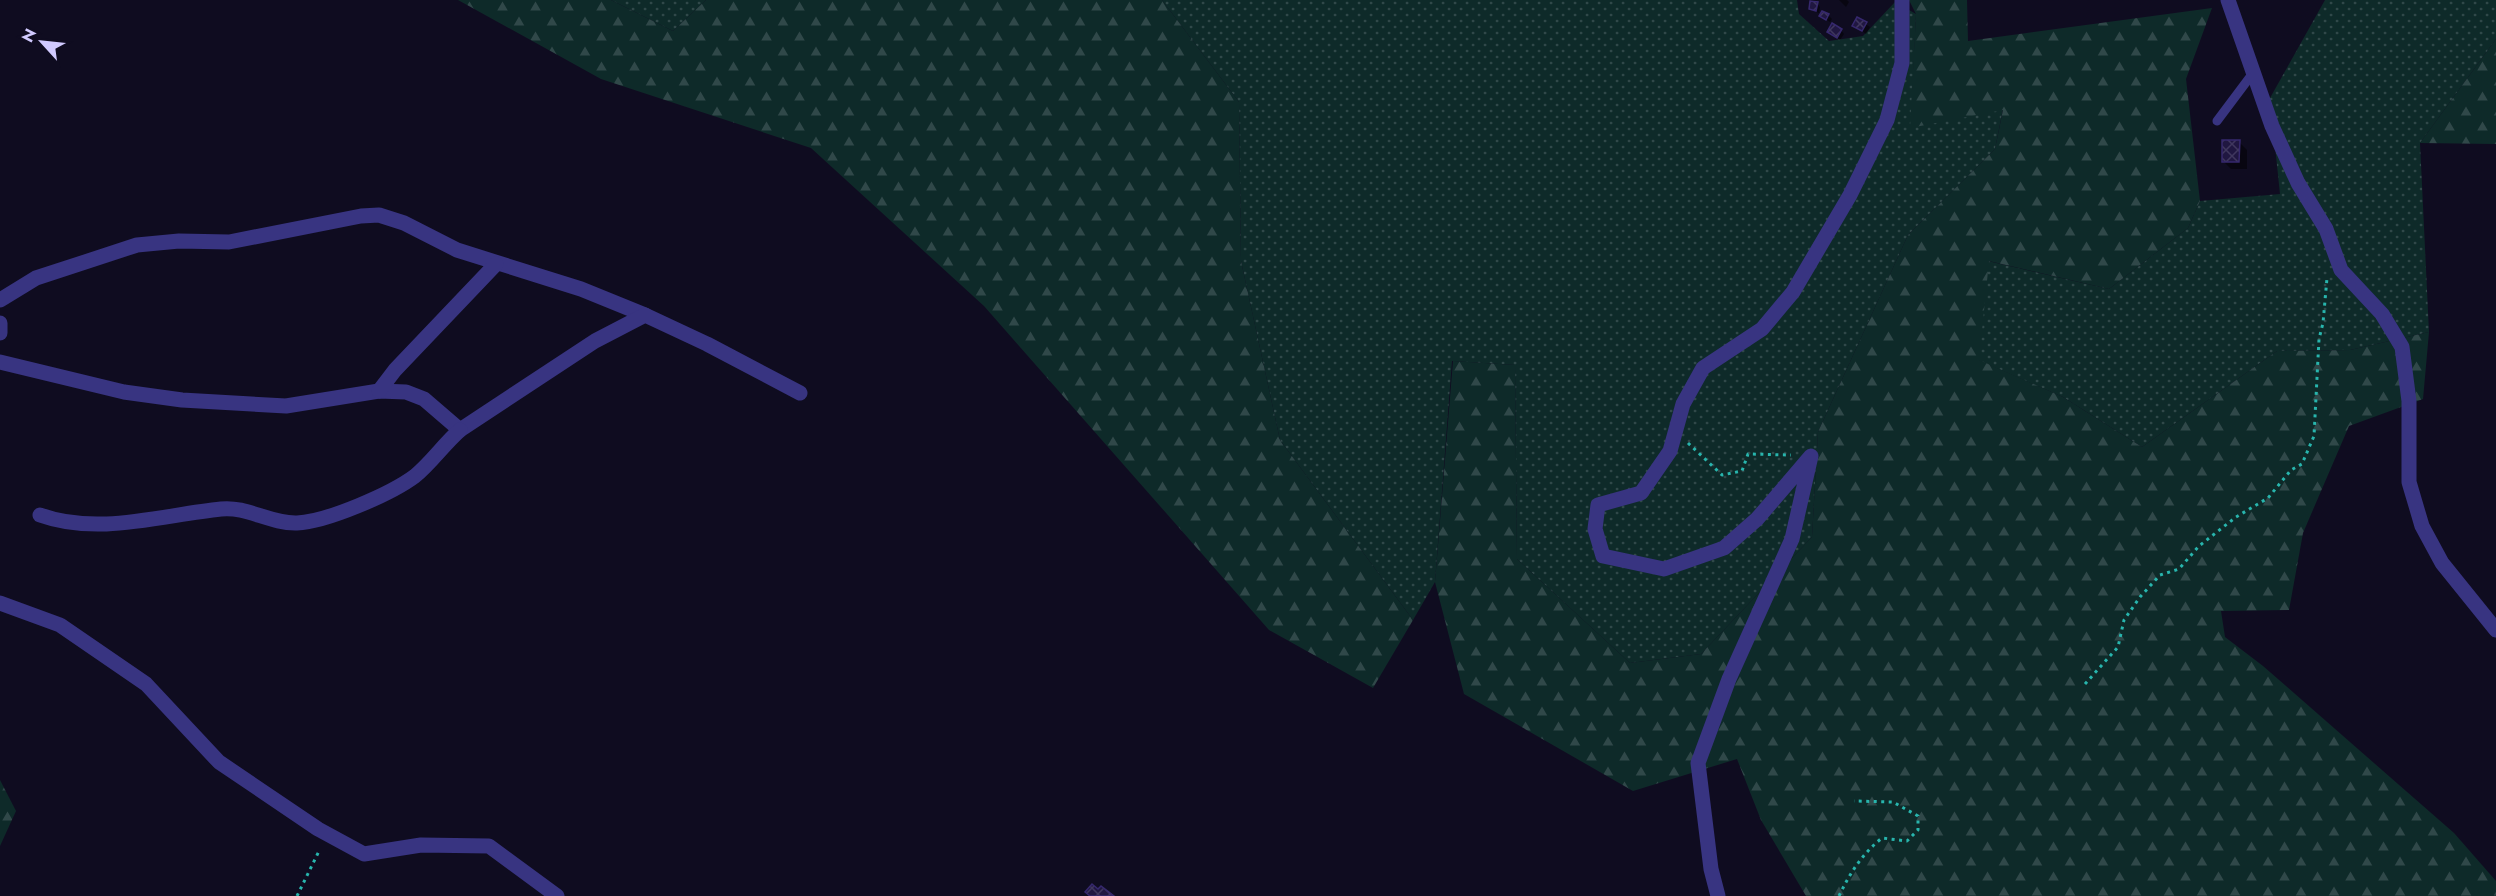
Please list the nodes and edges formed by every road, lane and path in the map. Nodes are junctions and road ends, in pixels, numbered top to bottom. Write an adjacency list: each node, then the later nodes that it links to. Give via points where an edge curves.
1 (1902, 0): 15 (street, via 1902,63 1887,120 1850,195 1793,292 1762,329 1703,368 1683,404)
2 (2228, 0): 3 (street)
3 (2253, 73): 4 (lane); 5 (street, via 2272,126 2298,183 2326,229)
4 (2217, 121)
5 (2331, 248): 19 (street, via 2341,270 2382,314 2402,347 2409,401 2409,482 2422,526 2442,563); 20 (path, via 2319,339 2314,436 2301,464 2268,498 2199,546 2179,569 2160,575 2124,620 2118,647)
6 (496, 264): 7 (street, via 457,250 404,223 379,215 361,216 229,242 137,245 36,278); 8 (street); 12 (street)
7 (0, 300)
8 (645, 315): 13 (street); 14 (street, via 595,341)
9 (0, 322): 10 (street)
10 (0, 333)
11 (0, 362): 12 (street, via 123,392 182,400 286,406)
12 (379, 391): 14 (street, via 406,392 424,399)
13 (800, 393)
14 (460, 430): 17 (street, via 415,476 383,494 320,519 296,523 272,520 235,508 81,524)
15 (1674, 436): 16 (path, via 1696,448 1722,475 1742,471 1748,454); 16 (street, via 1670,451 1641,493 1598,505 1595,529 1603,556 1664,569 1724,548 1756,519)
16 (1811, 456): 25 (street, via 1792,539 1729,679 1698,763)
17 (40, 515)
18 (0, 603): 22 (street, via 60,625 146,684 219,762)
19 (2496, 630)
20 (2085, 684)
21 (1854, 801): 26 (path, via 1893,802 1918,816 1918,830 1906,841 1882,838 1871,847 1851,872)
22 (318, 829): 23 (path, via 320,850); 24 (street, via 364,854 421,845 489,846)
23 (297, 896)
24 (557, 896)
25 (1718, 896)
26 (1839, 896)

